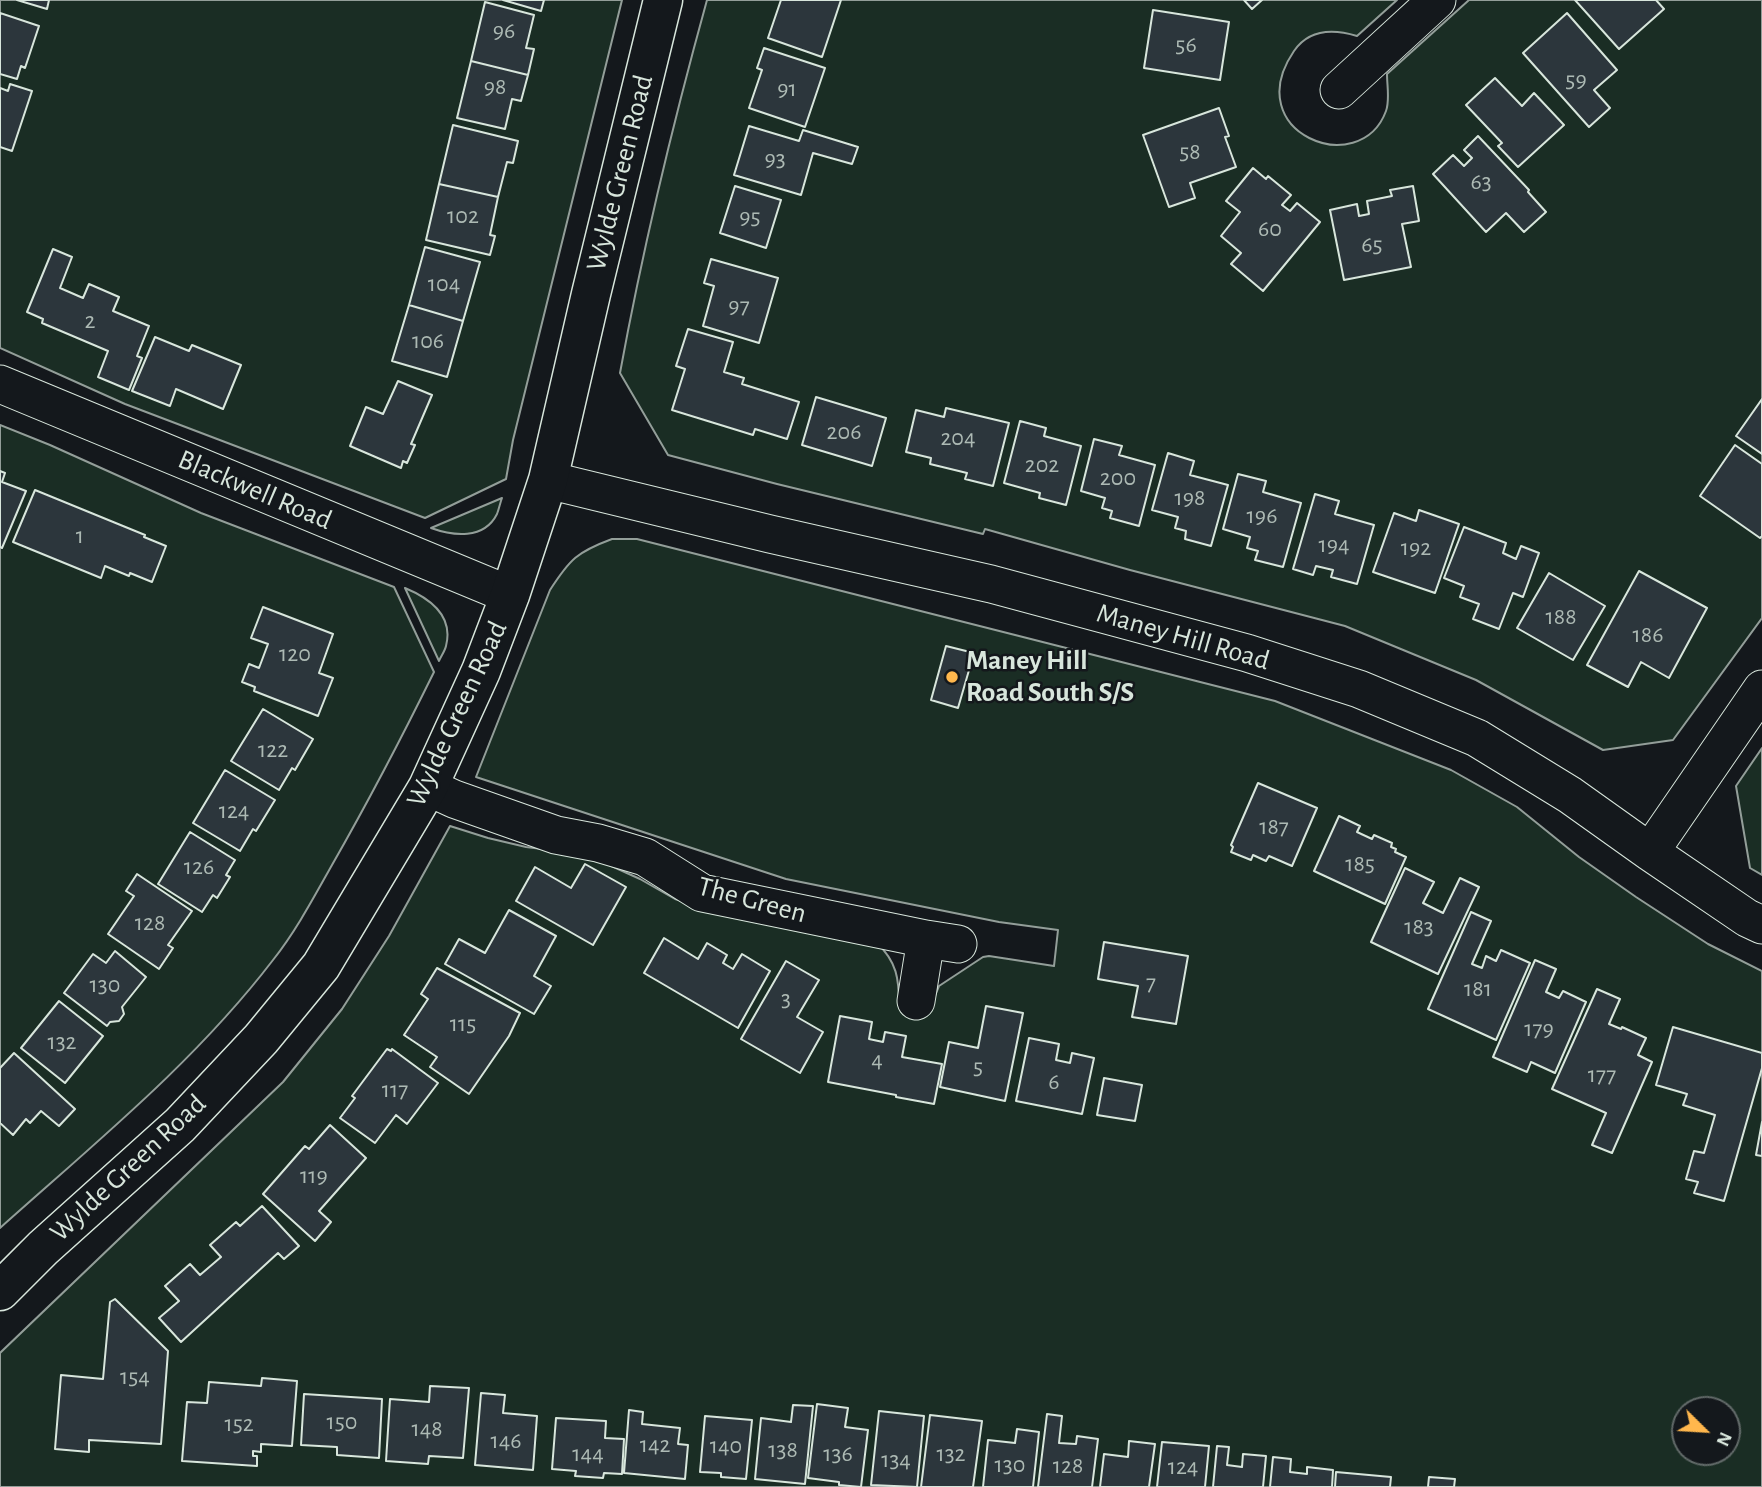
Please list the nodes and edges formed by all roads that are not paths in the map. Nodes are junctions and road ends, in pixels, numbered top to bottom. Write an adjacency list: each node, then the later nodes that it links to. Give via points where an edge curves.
1 (663, 0): 5 (street, Wylde Green Road)
2 (1437, 0): 3 (street)
3 (1339, 90)
4 (0, 384): 6 (street, Blackwell Road)
5 (548, 481): 6 (street, Wylde Green Road); 9 (street, Maney Hill Road, via 991,584 1247,653 1359,689 1477,738 1570,794)
6 (510, 595): 8 (street, Wylde Green Road)
7 (1762, 689): 9 (street)
8 (428, 787): 11 (street, The Green, via 556,835 645,858 702,893 942,942); 12 (street, Wylde Green Road, via 321,966 261,1039 180,1125)
9 (1650, 852): 10 (street, Maney Hill Road)
10 (1762, 925)
11 (916, 1001)
12 (0, 1291)

